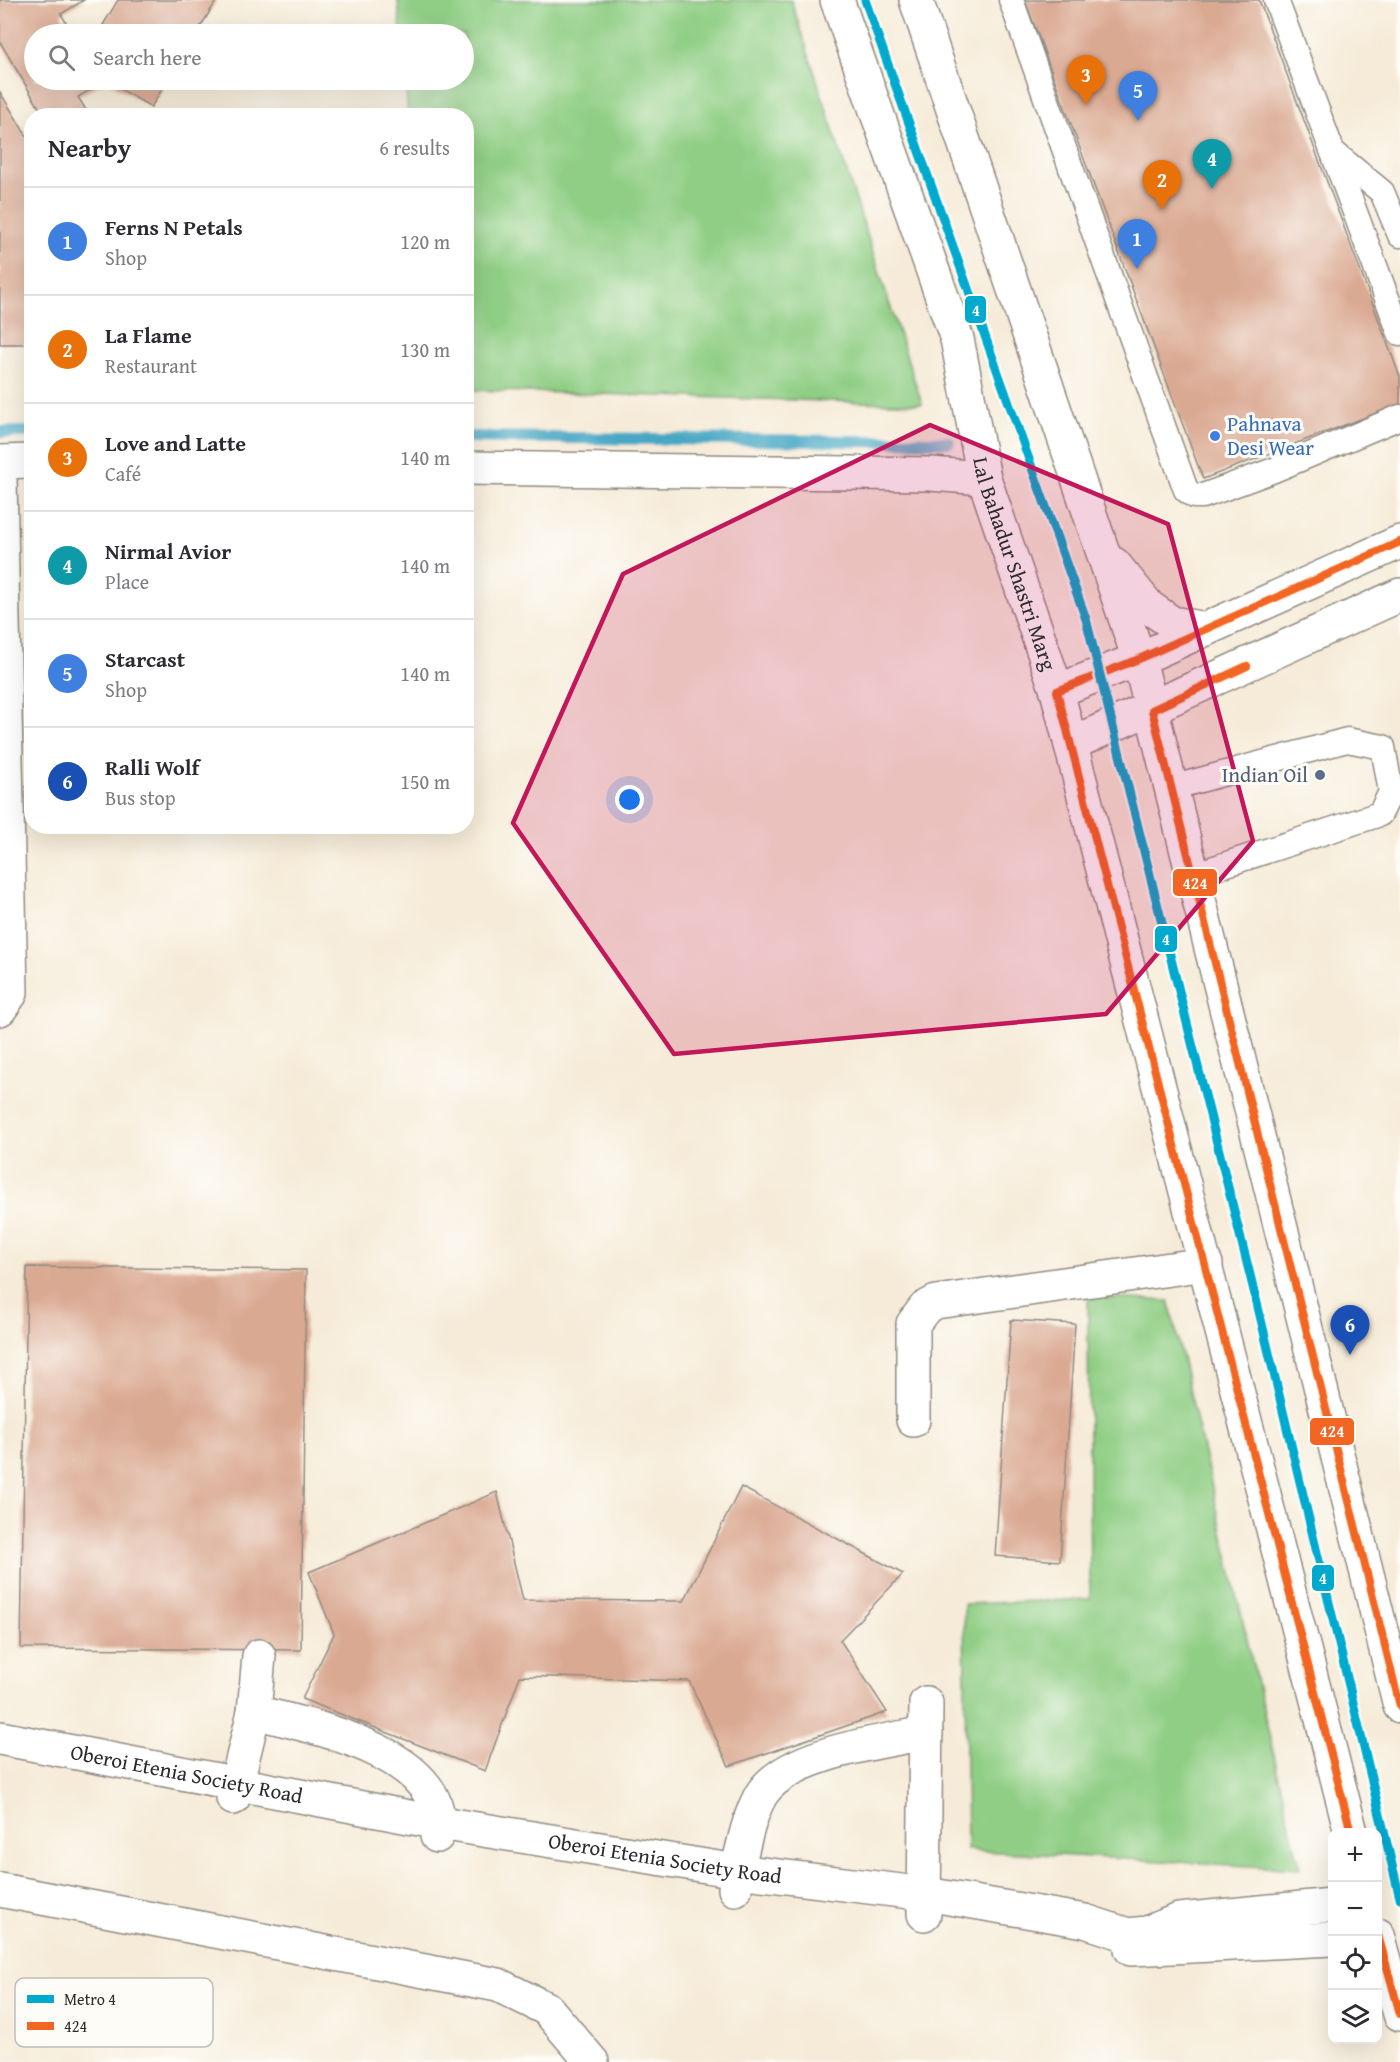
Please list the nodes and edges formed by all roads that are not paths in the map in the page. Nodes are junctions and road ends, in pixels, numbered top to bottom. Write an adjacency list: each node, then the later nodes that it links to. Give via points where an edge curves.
1 (837, 0): 13 (street, Lal Bahadur Shastri Marg, via 957,339)
2 (916, 0): 15 (street)
3 (1011, 0): 8 (lane, via 1186,490 1194,496 1203,495)
4 (1276, 0): 5 (lane)
5 (1333, 152): 6 (lane, via 1382,192); 7 (lane)
6 (1400, 235)
7 (1400, 333)
8 (1400, 417)
9 (24, 461): 10 (street)
10 (0, 462)
11 (474, 468): 13 (street)
12 (0, 478): 24 (street, via 11,993)
13 (984, 478): 19 (street, Lal Bahadur Shastri Marg)
14 (1400, 542): 17 (street)
15 (1101, 548): 17 (street, via 1149,607 1172,623); 18 (street)
16 (1400, 595): 20 (street)
17 (1206, 629): 18 (street)
18 (1139, 659): 19 (street); 20 (street)
19 (1057, 691): 21 (street, Lal Bahadur Shastri Marg)
20 (1152, 710): 21 (street); 22 (street)
21 (1071, 744): 25 (street, Lal Bahadur Shastri Marg)
22 (1171, 788): 23 (street); 23 (lane, via 1347,740 1383,747 1391,792 1380,814)
23 (1193, 874): 28 (street)
24 (0, 1010)
25 (1206, 1264): 26 (street, via 936,1302 913,1324); 33 (street, Lal Bahadur Shastri Marg)
26 (913, 1420)
27 (260, 1656): 29 (street)
28 (1400, 1706)
29 (254, 1712): 32 (street); 34 (street, via 339,1732 410,1768 427,1787)
30 (0, 1738): 32 (street, Oberoi Etenia Society Road)
31 (0, 1755): 32 (street)
32 (235, 1790): 34 (street, Oberoi Etenia Society Road)
33 (1350, 1828)
34 (438, 1829): 35 (street, Oberoi Etenia Society Road)
35 (736, 1880): 37 (street, Oberoi Etenia Society Road); 37 (street, via 762,1792 780,1775 926,1718)
36 (0, 1890): 43 (street, via 498,1985 547,2008)
37 (925, 1905): 40 (street, Oberoi Etenia Society Road, via 1086,1921)
38 (1328, 1905): 40 (street, Oberoi Etenia Society Road, via 1179,1920)
39 (1328, 1940): 40 (street)
40 (1146, 1941)
41 (1382, 1950): 42 (street)
42 (1400, 2014)
43 (592, 2062)

